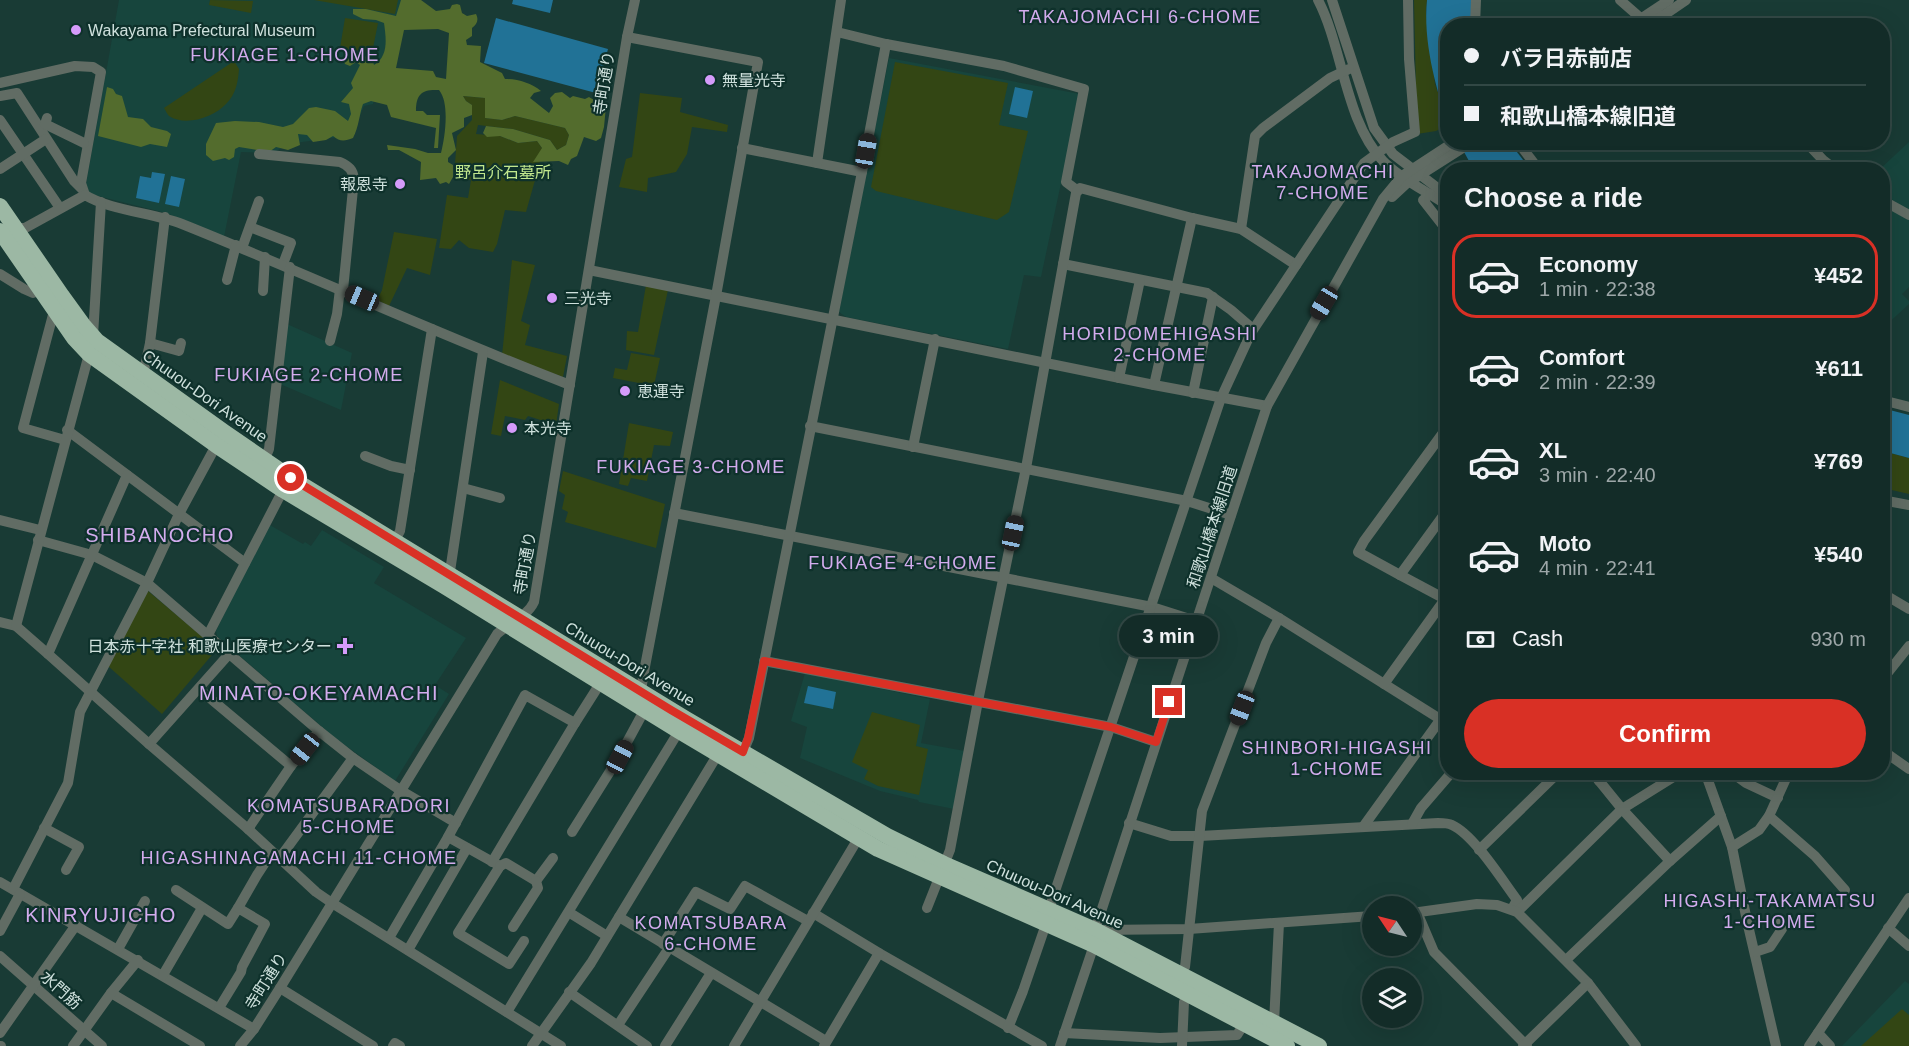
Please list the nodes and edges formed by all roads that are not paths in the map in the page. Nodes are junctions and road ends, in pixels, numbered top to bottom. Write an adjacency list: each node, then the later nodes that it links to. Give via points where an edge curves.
1 (635, 0): 16 (street, 寺町通り)
2 (841, 0): 15 (street)
3 (1318, 0): 18 (street)
4 (1332, 0): 18 (street)
5 (1408, 0): 25 (street, via 1415,132)
6 (1476, 0): 11 (street)
7 (1620, 0): 12 (street)
8 (1669, 0): 10 (street)
9 (1686, 0): 10 (street)
10 (1657, 14): 13 (street); 14 (street)
11 (1475, 18)
12 (1640, 18)
13 (1652, 18)
14 (1662, 18)
15 (837, 32): 17 (street); 34 (street)
16 (627, 37): 26 (street, via 758,62); 61 (street, 寺町通り)
17 (885, 44): 37 (street); 39 (street, via 1004,66 1084,89 1066,182)
18 (1348, 69): 25 (street); 30 (street, via 1359,121); 54 (street, via 1320,85 1255,136)
19 (0, 83): 40 (street, via 75,66 93,67 101,72 81,183)
20 (0, 96): 23 (street, via 17,93)
21 (47, 118): 24 (street, via 45,124)
22 (0, 120): 31 (street)
23 (46, 139): 31 (street); 40 (street)
24 (84, 143)
25 (1386, 147): 30 (street); 38 (street)
26 (742, 148): 34 (street); 69 (street)
27 (1446, 150): 35 (street, 和歌山橋本線旧道)
28 (1457, 150): 35 (street, 和歌山橋本線旧道)
29 (1814, 150): 33 (street)
30 (1377, 153): 38 (street, via 1384,163); 59 (street, via 1364,163)
31 (23, 154): 36 (street); 48 (street)
32 (259, 154): 67 (street, via 340,162 351,170 354,179)
33 (1826, 162)
34 (817, 163): 37 (street)
35 (1432, 163): 38 (street, 和歌山橋本線旧道)
36 (0, 169)
37 (862, 172): 72 (street)
38 (1411, 176): 41 (street); 42 (street); 90 (street, 和歌山橋本線旧道, via 1388,201 1345,267)
39 (1078, 191): 51 (street, via 1080,188); 58 (street)
40 (84, 192): 45 (street); 48 (street)
41 (1440, 192)
42 (1430, 194): 44 (street); 52 (street, via 1424,201)
43 (259, 201): 53 (street)
44 (1440, 201)
45 (101, 202): 50 (street); 75 (street)
46 (1890, 204): 49 (street)
47 (0, 206): 55 (highway, Chuuou-Dori Avenue)
48 (60, 208): 55 (street, via 25,228)
49 (1909, 215)
50 (165, 218): 56 (street); 78 (street)
51 (1192, 218): 54 (street); 66 (street)
52 (1440, 222)
53 (250, 227): 56 (street); 60 (street, via 291,243)
54 (1241, 229): 59 (street)
55 (5, 230): 65 (highway, Chuuou-Dori Avenue)
56 (239, 247): 57 (street); 63 (street)
57 (265, 257): 60 (street); 68 (street)
58 (1063, 264): 64 (street); 82 (street)
59 (1296, 265): 74 (street)
60 (286, 266): 67 (street); 98 (street, via 269,449)
61 (589, 270): 69 (street); 85 (street, 寺町通り)
62 (0, 274): 65 (street, via 33,293)
63 (227, 280)
64 (1140, 280): 66 (street); 84 (street)
65 (47, 287): 71 (highway, Chuuou-Dori Avenue); 75 (highway, Chuuou-Dori Avenue)
66 (1176, 288): 70 (street); 86 (street)
67 (342, 290): 73 (street); 77 (street)
68 (262, 291)
69 (716, 296): 72 (street); 110 (street)
70 (1213, 297): 74 (street); 87 (street)
71 (54, 310): 81 (highway, Chuuou-Dori Avenue); 93 (street, via 23,428)
72 (833, 320): 76 (street); 92 (street)
73 (432, 329): 80 (street); 100 (street)
74 (1253, 329): 88 (street)
75 (93, 336): 83 (highway, Chuuou-Dori Avenue)
76 (934, 339): 82 (street); 96 (street)
77 (330, 341)
78 (150, 343): 79 (street, via 178,351); 83 (street)
79 (181, 343)
80 (483, 352): 85 (street); 102 (street)
81 (89, 354): 93 (street); 95 (highway, Chuuou-Dori Avenue)
82 (1044, 362): 84 (street); 99 (street)
83 (143, 375): 95 (highway, Chuuou-Dori Avenue)
84 (1119, 378): 86 (street)
85 (570, 385): 131 (street, 寺町通り, via 534,602 531,610)
86 (1154, 385): 87 (street)
87 (1193, 393): 88 (street)
88 (1221, 398): 90 (street); 107 (street)
89 (1890, 402): 91 (street)
90 (1267, 406): 112 (street, 和歌山橋本線旧道)
91 (1909, 407)
92 (810, 426): 96 (street); 116 (street)
93 (66, 435): 101 (street); 115 (street)
94 (1440, 437): 120 (street, via 1358,552)
95 (220, 439): 98 (highway, Chuuou-Dori Avenue); 103 (highway, Chuuou-Dori Avenue); 111 (street)
96 (913, 447): 99 (street)
97 (365, 456): 100 (street)
98 (264, 460): 117 (highway, Chuuou-Dori Avenue)
99 (1026, 468): 107 (street); 121 (street)
100 (410, 470): 117 (street, via 400,531)
101 (127, 475): 111 (street); 118 (street)
102 (463, 488): 105 (street); 123 (street)
103 (283, 490): 117 (highway, Chuuou-Dori Avenue); 119 (street)
104 (1890, 494): 106 (street)
105 (500, 498)
106 (1909, 498)
107 (1187, 501): 112 (street); 128 (street)
108 (1890, 501): 109 (street)
109 (1909, 505)
110 (674, 513): 116 (street); 145 (street)
111 (179, 514): 119 (street); 124 (street)
112 (1231, 515): 122 (street, 和歌山橋本線旧道)
113 (0, 520): 115 (street)
114 (1440, 520): 120 (street)
115 (39, 535): 118 (street); 134 (street)
116 (789, 536): 121 (street); 139 (street)
117 (391, 547): 123 (highway, Chuuou-Dori Avenue)
118 (92, 555): 124 (street); 138 (street)
119 (245, 563): 135 (street)
120 (1400, 575): 125 (street)
121 (1004, 577): 128 (street); 146 (street)
122 (1210, 578): 130 (street); 132 (street, 和歌山橋本線旧道)
123 (447, 581): 131 (highway, Chuuou-Dori Avenue)
124 (147, 583): 135 (street); 144 (street)
125 (1440, 594)
126 (1890, 598): 129 (street)
127 (1440, 605): 142 (street)
128 (1152, 607): 132 (street); 150 (street)
129 (1909, 609)
130 (1279, 618): 142 (street); 180 (street, via 1202,811)
131 (513, 621): 141 (highway, Chuuou-Dori Avenue); 145 (highway, Chuuou-Dori Avenue); 168 (street, 寺町通り, via 497,634)
132 (1196, 621): 153 (street, 和歌山橋本線旧道)
133 (0, 622): 134 (street)
134 (16, 626): 138 (street)
135 (208, 635): 137 (street)
136 (1909, 646): 140 (street)
137 (230, 653): 143 (street); 151 (street)
138 (48, 654): 144 (street)
139 (764, 661): 146 (street); 155 (street)
140 (1890, 670)
141 (601, 682): 147 (highway, Chuuou-Dori Avenue); 149 (street)
142 (1384, 684): 148 (street)
143 (199, 689): 154 (street); 159 (street)
144 (92, 692): 154 (street); 177 (street, via 80,712 68,783)
145 (640, 692): 147 (street); 155 (highway, Chuuou-Dori Avenue)
146 (978, 701): 150 (street); 191 (street, via 950,850)
147 (645, 709): 152 (highway, Chuuou-Dori Avenue); 179 (street)
148 (1440, 719): 176 (street)
149 (575, 723): 173 (street, via 525,695); 189 (street)
150 (1111, 727): 153 (street); 208 (street)
151 (319, 731): 158 (street); 159 (street)
152 (679, 731): 156 (highway, Chuuou-Dori Avenue); 205 (street)
153 (1156, 742): 174 (street, 和歌山橋本線旧道)
154 (149, 744): 178 (street)
155 (743, 752): 156 (street); 191 (highway, Chuuou-Dori Avenue)
156 (718, 754): 182 (highway, Chuuou-Dori Avenue); 206 (street)
157 (1890, 756): 160 (street)
158 (353, 758): 168 (street); 186 (street)
159 (291, 766): 178 (street)
160 (1909, 769)
161 (1445, 780): 175 (street)
162 (1551, 780): 185 (street)
163 (1598, 780): 170 (street)
164 (1669, 780): 170 (street)
165 (1708, 780): 171 (street)
166 (1742, 780): 169 (street)
167 (1786, 780): 169 (street)
168 (400, 790): 173 (street); 199 (street, 寺町通り)
169 (1778, 798): 172 (street)
170 (1622, 809): 188 (street); 203 (street)
171 (1721, 816): 183 (street); 188 (street)
172 (1769, 816): 183 (street, via 1759,830); 195 (street, via 1815,856)
173 (456, 823): 181 (street)
174 (1130, 824): 180 (street, via 1171,836); 219 (street, 和歌山橋本線旧道)
175 (1412, 824): 176 (street); 185 (street, via 1451,824)
176 (1363, 827): 180 (street)
177 (44, 828): 190 (street, via 79,848); 196 (street)
178 (248, 829): 186 (street)
179 (572, 832)
180 (1200, 836): 216 (street)
181 (448, 837): 184 (street); 220 (street)
182 (859, 837): 191 (highway, Chuuou-Dori Avenue, via 893,856); 207 (street)
183 (1732, 847): 226 (street)
184 (468, 848): 189 (street); 225 (street)
185 (1479, 849): 203 (street, via 1517,900)
186 (276, 855): 199 (street); 201 (street, via 256,875)
187 (553, 858): 192 (street)
188 (1670, 861): 230 (street)
189 (496, 864): 192 (street, via 506,863); 221 (street, via 459,933 509,964)
190 (66, 870)
191 (942, 871): 202 (street); 208 (highway, Chuuou-Dori Avenue)
192 (536, 881): 213 (street, via 538,888)
193 (0, 882): 196 (street)
194 (176, 890): 200 (street)
195 (1845, 890)
196 (17, 891): 212 (street); 217 (street)
197 (1909, 898): 215 (street)
198 (144, 901): 224 (street)
199 (332, 903): 220 (street); 236 (street, 寺町通り)
200 (202, 908): 201 (street, via 228,924); 233 (street)
201 (238, 908): 241 (street, via 265,924)
202 (927, 908)
203 (1514, 910): 204 (street, via 1477,904); 230 (street)
204 (1422, 911)
205 (570, 913): 218 (street); 242 (street)
206 (619, 917): 218 (street); 222 (street)
207 (811, 917): 222 (street, via 745,885 730,909 696,892); 227 (street); 240 (street)
208 (1047, 917): 219 (highway, Chuuou-Dori Avenue); 246 (street)
209 (1362, 917): 211 (street)
210 (1780, 919): 226 (street, via 1782,929 1770,947)
211 (1279, 923): 216 (street); 243 (street)
212 (76, 925): 224 (street); 235 (street)
213 (513, 927)
214 (1422, 928): 255 (street, via 1434,952)
215 (1888, 928): 223 (street); 252 (street)
216 (1189, 930): 219 (street); 232 (street, via 1185,967)
217 (0, 931)
218 (607, 936): 237 (street)
219 (1094, 937): 232 (highway, Chuuou-Dori Avenue); 239 (highway, Chuuou-Dori Avenue); 251 (street, 和歌山橋本線旧道)
220 (389, 938): 225 (street)
221 (524, 941)
222 (666, 946): 231 (street); 245 (street)
223 (1909, 946)
224 (118, 949): 229 (street)
225 (408, 950): 242 (street)
226 (1755, 952): 273 (street)
227 (879, 953): 246 (street); 254 (street)
228 (0, 956): 235 (street, 水門筋)
229 (138, 960): 233 (street); 238 (street)
230 (1566, 960): 234 (street)
231 (711, 973): 240 (street); 266 (street)
232 (1179, 974): 243 (highway, Chuuou-Dori Avenue)
233 (163, 975): 241 (street)
234 (1588, 983): 255 (street); 272 (street)
235 (33, 986): 248 (street, 水門筋); 249 (street)
236 (280, 988): 247 (street, 寺町通り); 260 (street)
237 (569, 992): 245 (street); 250 (street)
238 (111, 993): 248 (street); 258 (street)
239 (1187, 995): 244 (highway, Chuuou-Dori Avenue); 253 (street)
240 (761, 1003): 254 (street); 267 (street)
241 (219, 1008): 247 (street)
242 (507, 1012): 250 (street)
243 (1274, 1023): 271 (highway, Chuuou-Dori Avenue)
244 (1244, 1024): 253 (street, via 1237,1035); 270 (highway, Chuuou-Dori Avenue)
245 (618, 1025): 265 (street)
246 (1008, 1028): 268 (street)
247 (254, 1029): 259 (street, 寺町通り)
248 (84, 1031): 256 (street); 257 (street, 水門筋)
249 (0, 1033)
250 (540, 1033): 263 (street); 264 (street)
251 (1064, 1033): 253 (street); 269 (street, 和歌山橋本線旧道)
252 (1818, 1033): 274 (street); 275 (street)
253 (1182, 1042)
254 (825, 1043)
255 (1525, 1045)
256 (73, 1046)
257 (102, 1046)
258 (200, 1046)
259 (241, 1046)
260 (373, 1046)
261 (393, 1046): 262 (street)
262 (400, 1046)
263 (532, 1046)
264 (561, 1046)
265 (647, 1046)
266 (664, 1046)
267 (734, 1046)
268 (1042, 1046)
269 (1060, 1046)
270 (1287, 1046)
271 (1319, 1046)
272 (1636, 1046)
273 (1776, 1046)
274 (1809, 1046)
275 (1830, 1046)

